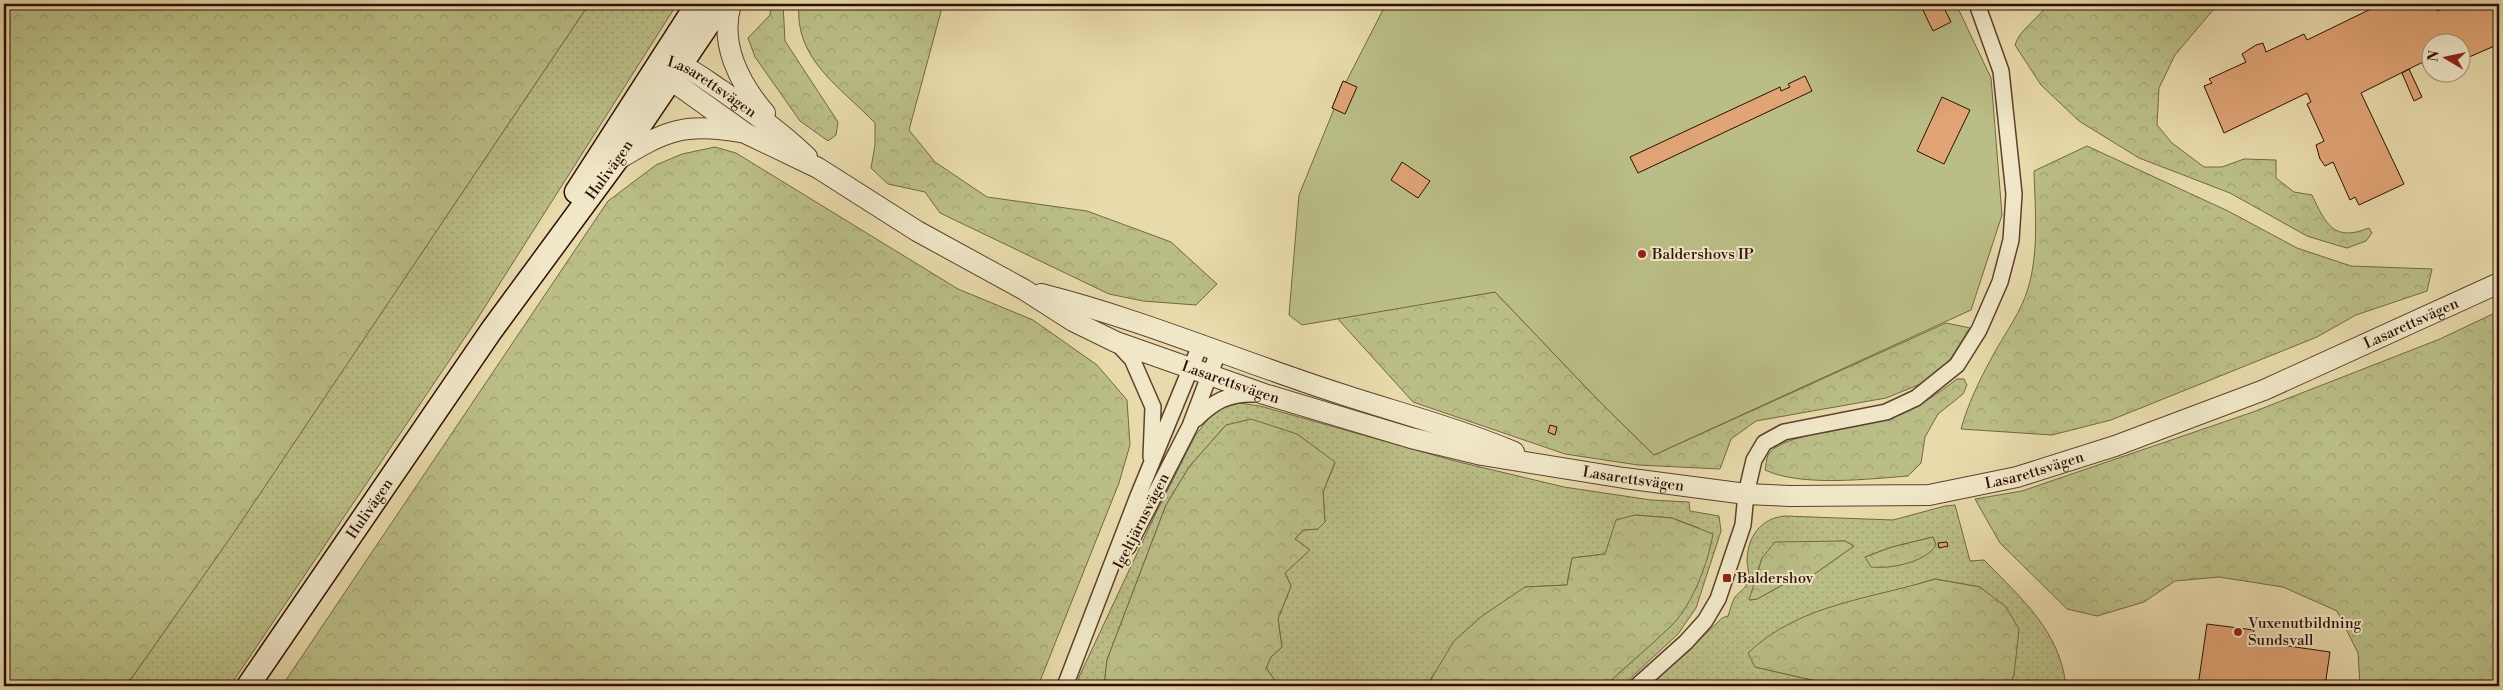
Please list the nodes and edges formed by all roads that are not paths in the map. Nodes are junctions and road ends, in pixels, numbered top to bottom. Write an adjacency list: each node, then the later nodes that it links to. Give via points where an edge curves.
1 (696, 4): 5 (main road, Hulivägen)
2 (722, 4): 5 (main road, Hulivägen)
3 (731, 4): 7 (street, via 726,20 727,40 736,69 753,100)
4 (1977, 4): 21 (street, via 2001,71 2014,194 2011,240 2000,282 1979,330 1957,366 1916,398 1886,412 1784,432 1764,443 1754,460)
5 (671, 68): 6 (street, Lasarettsvägen); 7 (street, Lasarettsvägen); 8 (main road, Hulivägen); 12 (main road, Hulivägen)
6 (745, 133): 8 (street, via 698,126 675,130 646,142); 9 (street, Lasarettsvägen)
7 (784, 135): 9 (street, Lasarettsvägen)
8 (616, 161): 12 (main road, Hulivägen)
9 (818, 168): 11 (street, Lasarettsvägen, via 917,231)
10 (2499, 283): 21 (street, Lasarettsvägen, via 2264,390 2115,446 2017,477 1929,495)
11 (1024, 289): 13 (street, Lasarettsvägen, via 1073,321); 14 (street, Lasarettsvägen)
12 (491, 331): 23 (main road, Hulivägen)
13 (1116, 342): 15 (street, Lasarettsvägen); 20 (street, Igeltjärnsvägen, via 1132,359 1153,407)
14 (1210, 347): 15 (street, Igeltjärnsvägen); 16 (street, Igeltjärnsvägen); 19 (street, Lasarettsvägen, via 1340,394 1486,440)
15 (1191, 367): 16 (street, Lasarettsvägen); 20 (street, Igeltjärnsvägen)
16 (1210, 375): 17 (street, Lasarettsvägen); 18 (street, Igeltjärnsvägen)
17 (1264, 394): 18 (street, Igeltjärnsvägen, via 1241,393 1225,397 1210,405); 19 (street, Lasarettsvägen, via 1411,438 1482,455)
18 (1190, 426): 22 (street, Igeltjärnsvägen)
19 (1539, 462): 21 (street, Lasarettsvägen, via 1624,478)
20 (1149, 473): 22 (street, Igeltjärnsvägen)
21 (1746, 494): 25 (street, via 1743,525 1718,599 1705,621 1686,642)
22 (1092, 617): 24 (street, Igeltjärnsvägen)
23 (248, 686)
24 (1065, 686)
25 (1637, 686)

